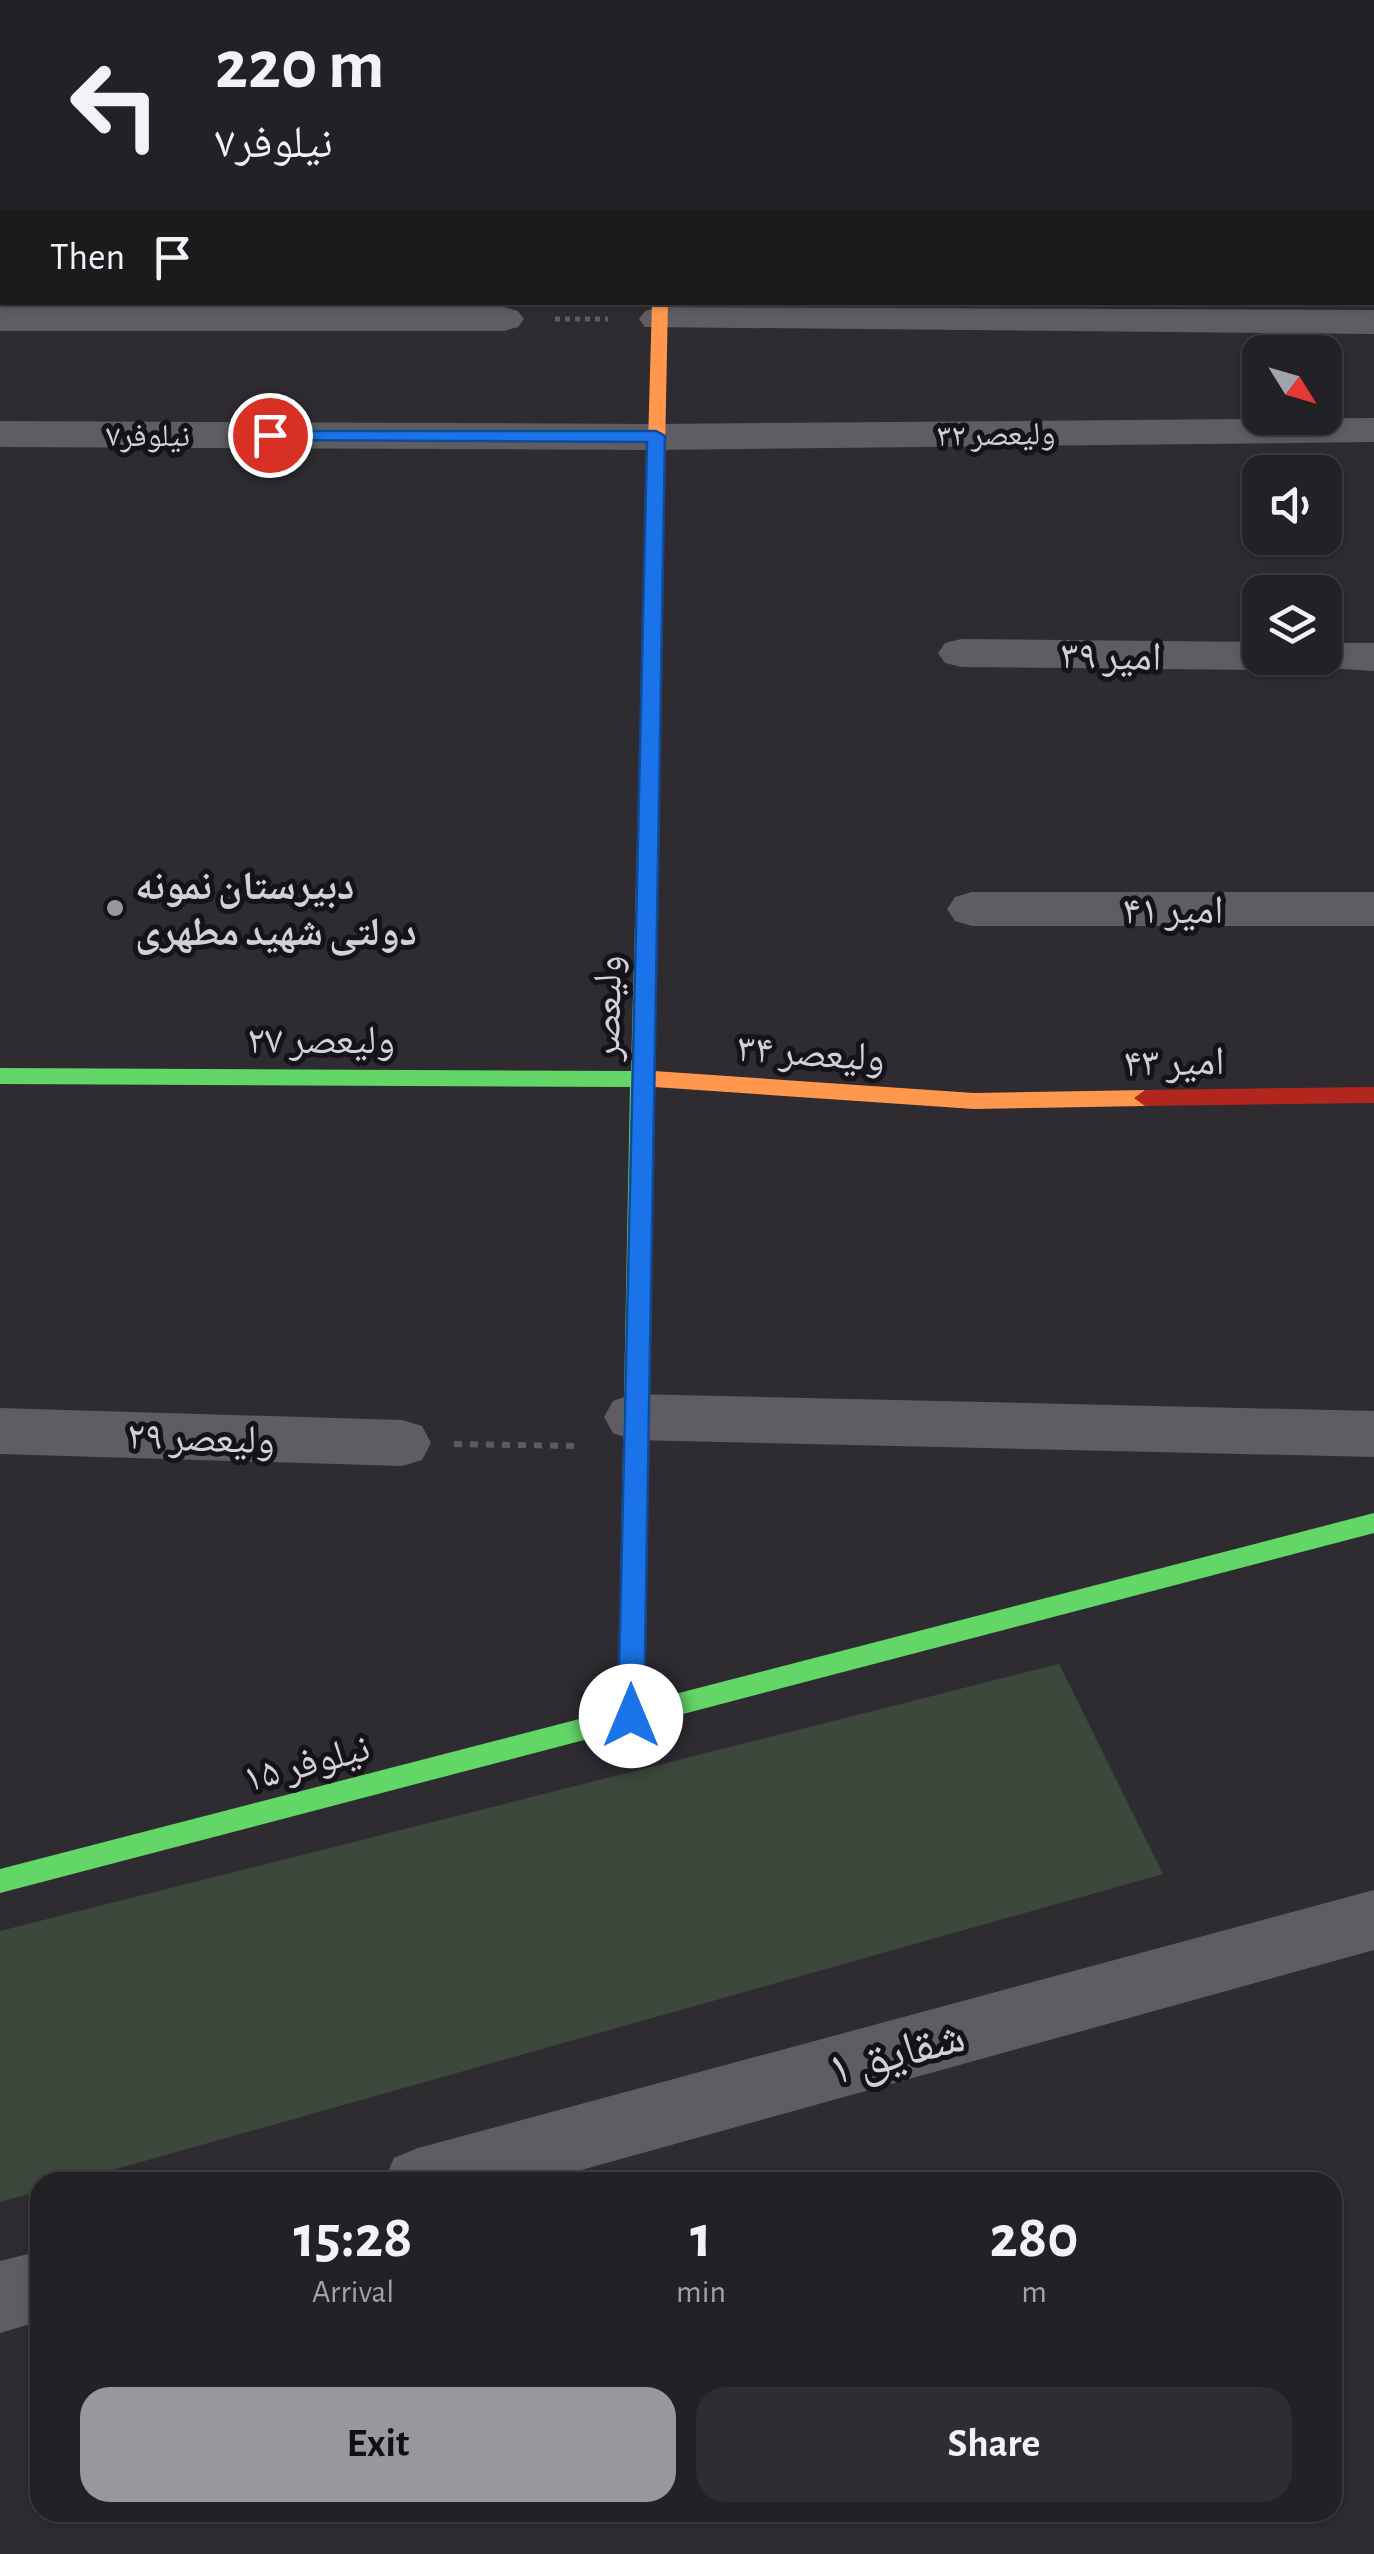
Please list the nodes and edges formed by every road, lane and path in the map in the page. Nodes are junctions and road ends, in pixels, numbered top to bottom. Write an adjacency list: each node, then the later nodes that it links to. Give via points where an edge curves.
1 (659, 311): 2 (street); 4 (path); 8 (street, ولیعصر)
2 (1222, 312): 5 (street)
3 (0, 319): 4 (street)
4 (504, 319)
5 (1374, 322)
6 (1355, 430): 8 (street, ولیعصر ۳۲)
7 (0, 434): 8 (street, نیلوفر۷)
8 (656, 436): 16 (street, ولیعصر)
9 (961, 653): 10 (street, امیر ۳۹)
10 (1242, 656)
11 (1342, 657): 12 (street)
12 (1374, 657)
13 (972, 909): 14 (street, امیر ۴۱)
14 (1374, 909)
15 (0, 1076): 16 (street, ولیعصر ۲۷)
16 (642, 1078): 18 (street, ولیعصر ۳۴); 20 (street, ولیعصر)
17 (1374, 1095): 18 (street, امیر ۴۳)
18 (974, 1101)
19 (0, 1431): 22 (street, ولیعصر ۲۹)
20 (633, 1432): 21 (street); 22 (path); 24 (street, ولیعصر)
21 (1374, 1434)
22 (402, 1443)
23 (1374, 1523): 24 (street, نیلوفر ۱۵)
24 (631, 1716): 25 (street, نیلوفر ۱۵)
25 (0, 1880)
26 (1374, 1920): 27 (street, شقایق ۱)
27 (454, 2172)
28 (30, 2289): 29 (street)
29 (0, 2298)

